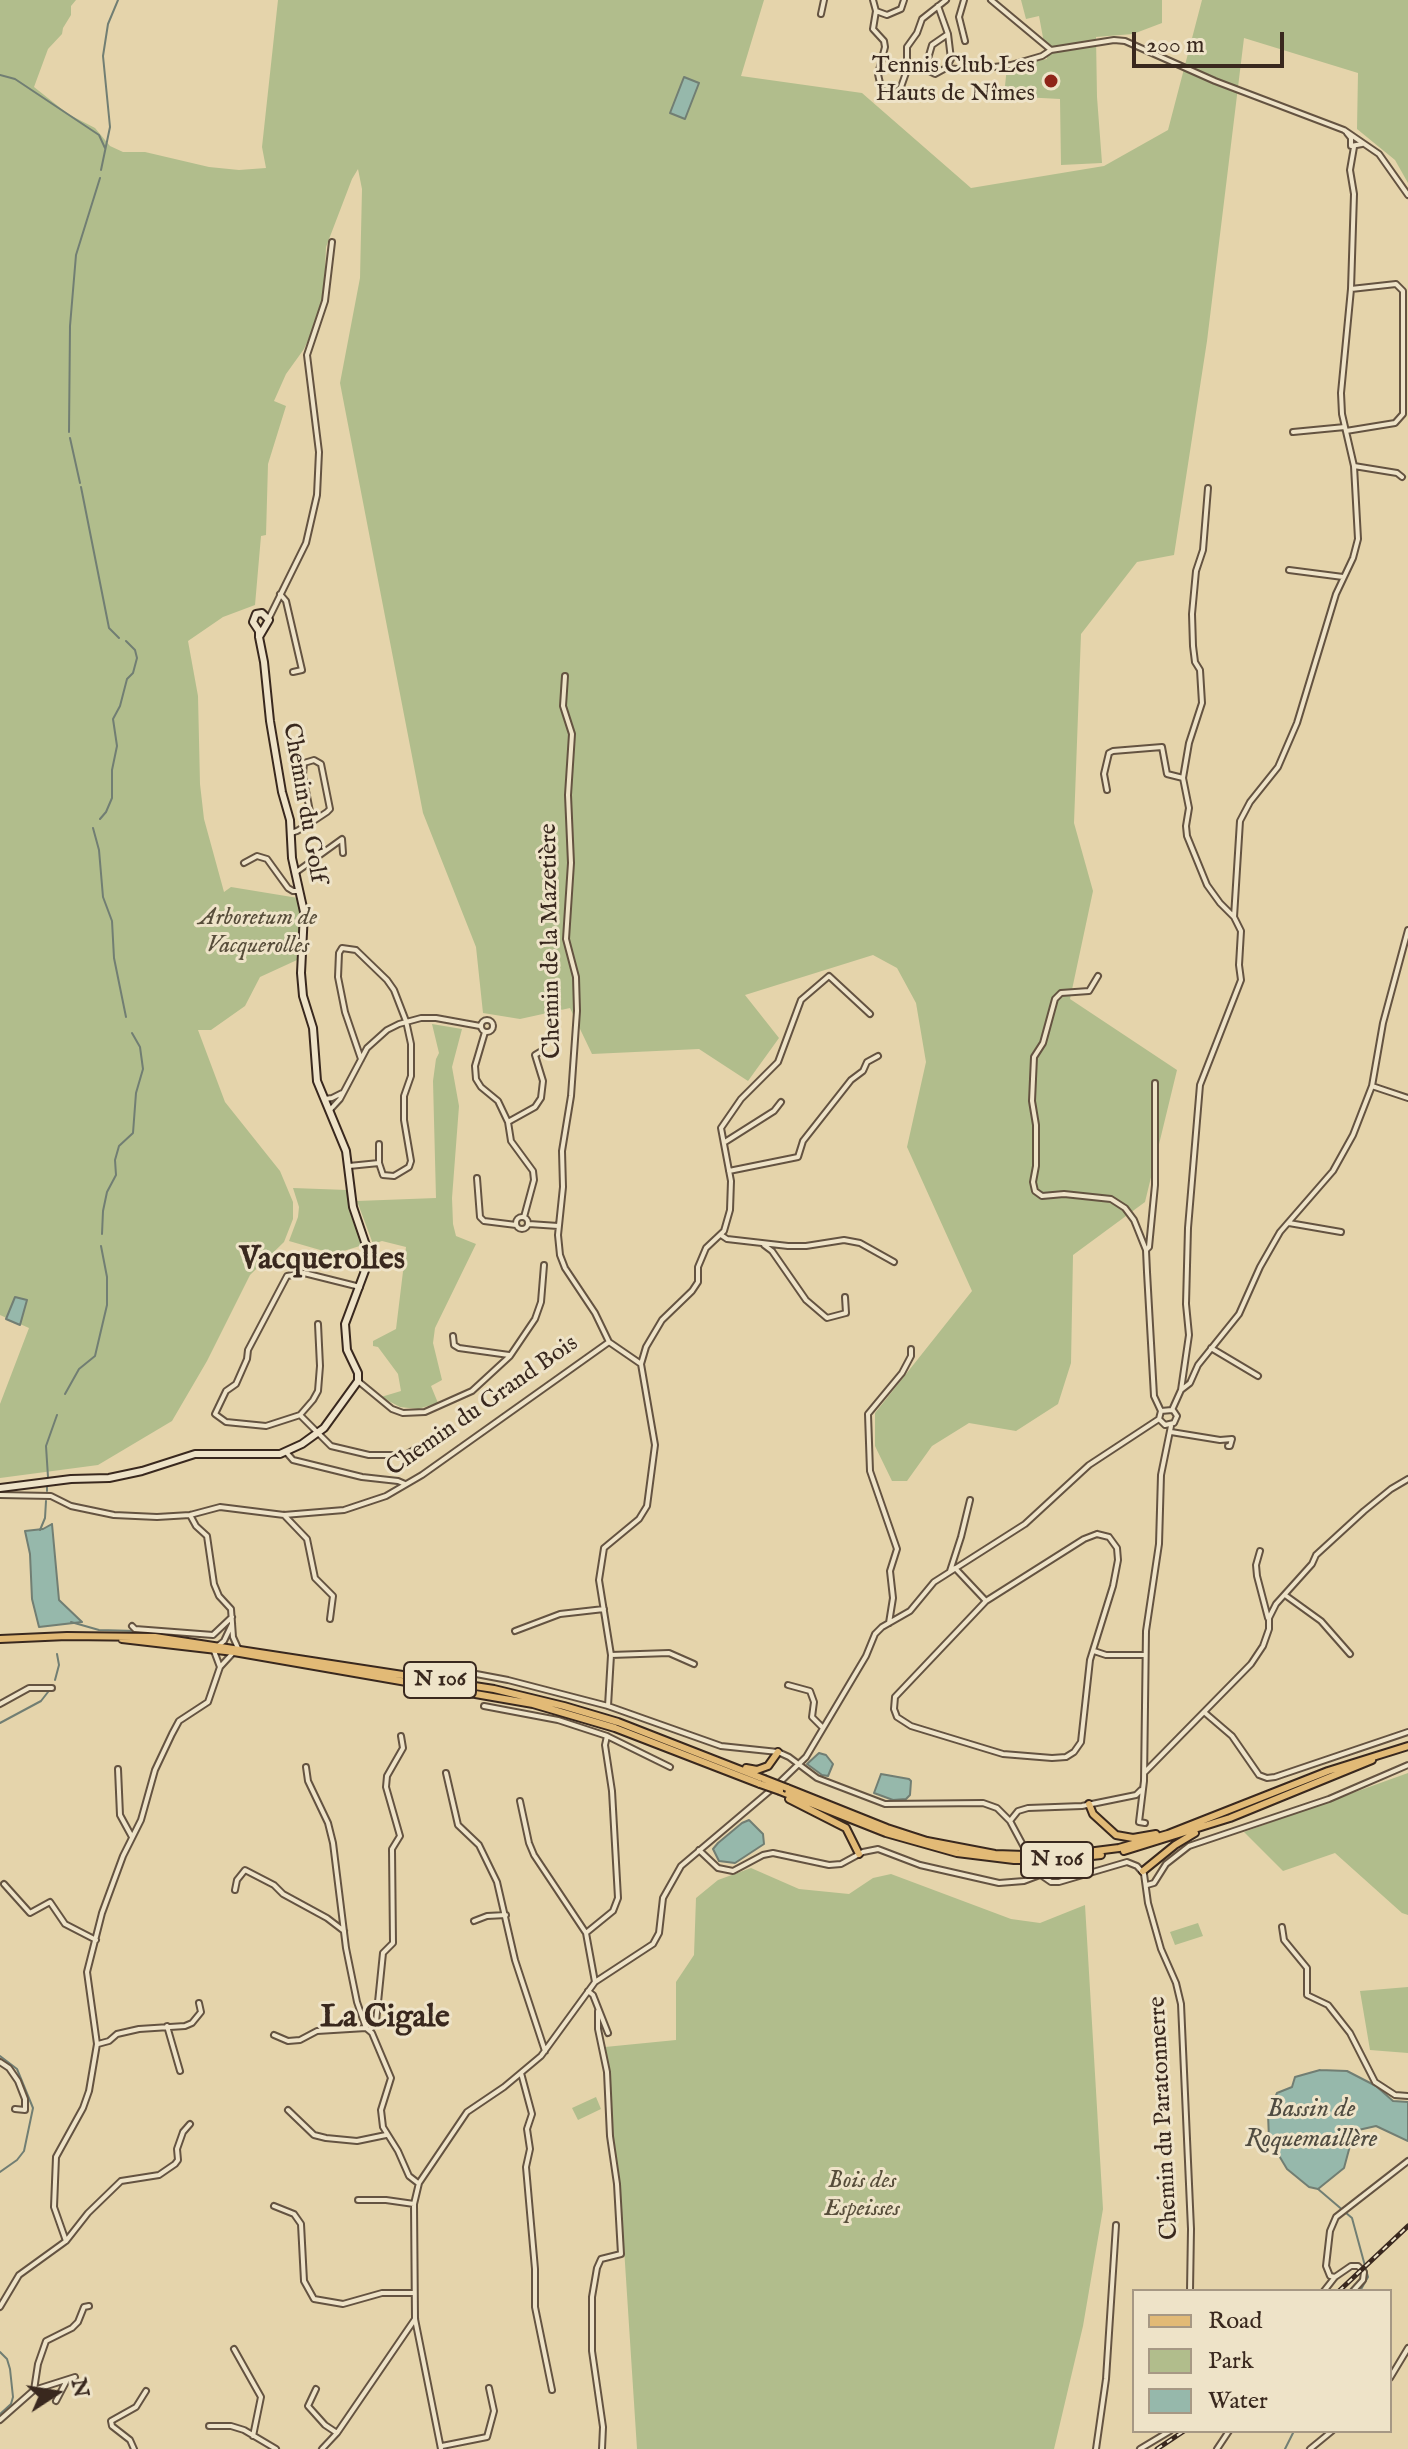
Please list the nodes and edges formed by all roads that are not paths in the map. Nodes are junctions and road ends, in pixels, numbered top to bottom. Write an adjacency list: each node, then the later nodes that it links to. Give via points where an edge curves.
1 (824, 0): 9 (street)
2 (873, 0): 8 (street)
3 (904, 0): 8 (street, via 896,13)
4 (946, 0): 7 (street)
5 (964, 0): 11 (street, via 959,17)
6 (991, 0): 12 (street)
7 (938, 6): 10 (street); 15 (street, via 922,19 907,47)
8 (876, 11): 15 (street, via 873,29 884,41 878,74 886,96 898,92)
9 (821, 14)
10 (948, 34): 13 (street, via 951,59); 14 (street, via 932,45)
11 (965, 41)
12 (1051, 50): 13 (street, via 1011,65); 16 (street, via 1125,41)
13 (946, 68): 14 (street, via 935,74)
14 (925, 69): 15 (street)
15 (907, 70)
16 (1352, 137): 17 (street); 17 (street)
17 (1356, 145): 18 (street, via 1388,164); 20 (street)
18 (1408, 195)
19 (332, 242): 28 (street, via 325,301 307,355 319,452 317,495 306,543)
20 (1351, 289): 21 (street, via 1341,393); 21 (street, via 1396,284 1403,291 1403,414 1395,423)
21 (1345, 429): 22 (street); 23 (street)
22 (1293, 432)
23 (1354, 466): 24 (street); 27 (street, via 1358,539)
24 (1402, 477)
25 (1208, 488): 33 (street, via 1192,614 1202,703)
26 (1289, 570): 27 (street)
27 (1343, 577): 41 (street, via 1297,723 1278,767 1240,821)
28 (280, 594): 29 (street); 31 (street, via 302,670)
29 (266, 615): 30 (street); 30 (street, via 254,618 254,625)
30 (262, 628): 36 (street, Chemin du Golf, via 270,721)
31 (293, 672)
32 (565, 676): 71 (street, Chemin de la Mazetière, via 563,706 572,734 566,939 576,977 577,1011)
33 (1183, 778): 34 (street, via 1167,774 1162,747 1113,751 1104,774); 41 (street, via 1187,836 1207,885)
34 (1107, 790)
35 (312, 822): 35 (street, via 330,809 321,764 314,760 304,763 303,775); 36 (street)
36 (291, 833): 39 (street, Chemin du Golf)
37 (343, 853): 39 (street, via 342,839)
38 (244, 863): 40 (street, via 257,856 267,859 288,888)
39 (295, 873): 40 (street, Chemin du Golf)
40 (300, 891): 56 (street, Chemin du Golf, via 305,917 301,988)
41 (1234, 917): 89 (street, via 1241,931 1240,987 1203,1072 1199,1099 1188,1228 1189,1335)
42 (1408, 930): 52 (street)
43 (1098, 976): 75 (street, via 1089,991 1061,993 1055,999 1034,1057 1033,1182 1042,1196 1111,1199 1134,1220)
44 (870, 1014): 61 (street, via 826,977 797,1006 778,1062 727,1116 721,1128)
45 (406, 1021): 46 (street, via 436,1018); 50 (street, via 375,1040); 50 (street, via 387,980 356,950 342,948 338,977); 63 (street, via 411,1076 404,1120 411,1161 394,1176 383,1175)
46 (480, 1026): 47 (street); 47 (street, via 485,1019 492,1022 492,1029)
47 (485, 1032): 60 (street, via 476,1079 498,1101)
48 (540, 1052): 60 (street, via 535,1055 543,1081 541,1098)
49 (878, 1056): 65 (street, via 851,1080 803,1141 798,1157)
50 (361, 1059): 53 (street)
51 (1155, 1083): 75 (street, via 1155,1185)
52 (1372, 1086): 55 (street); 68 (street, via 1333,1171)
53 (344, 1092): 54 (street); 58 (street)
54 (332, 1098): 56 (street); 58 (street)
55 (1408, 1098)
56 (324, 1099): 59 (street, Chemin du Golf)
57 (781, 1102): 61 (street)
58 (336, 1104): 59 (street)
59 (329, 1111): 64 (street, Chemin du Golf)
60 (508, 1122): 67 (street, via 511,1141 533,1171)
61 (724, 1142): 65 (street)
62 (379, 1144): 63 (street)
63 (379, 1163): 64 (street)
64 (349, 1166): 78 (street, Chemin du Golf, via 353,1207 369,1254)
65 (729, 1171): 73 (street, via 730,1210)
66 (477, 1178): 70 (street, via 480,1217)
67 (524, 1217): 69 (street); 70 (street)
68 (1289, 1223): 72 (street); 83 (street, via 1260,1267 1239,1314)
69 (529, 1224): 70 (street, via 523,1229); 71 (street)
70 (516, 1225)
71 (558, 1226): 82 (street, Chemin de la Mazetière, via 565,1268)
72 (1341, 1232)
73 (721, 1235): 74 (street); 86 (street, via 706,1248 698,1282 662,1320)
74 (762, 1244): 76 (street, via 806,1246 844,1240); 79 (street, via 827,1318 846,1313)
75 (1146, 1250): 91 (street, via 1154,1396)
76 (894, 1262)
77 (544, 1265): 85 (street, via 535,1319)
78 (360, 1287): 88 (street, Chemin du Golf, via 344,1327); 92 (street, via 304,1273 287,1276 236,1384 215,1411 226,1422 266,1426)
79 (845, 1297)
80 (318, 1324): 92 (street, via 318,1391)
81 (453, 1336): 85 (street, via 459,1348)
82 (609, 1342): 86 (street); 102 (street, Chemin du Grand Bois)
83 (1211, 1348): 87 (street); 89 (street)
84 (911, 1349): 116 (street, via 902,1373 868,1414 870,1471 897,1549 890,1571)
85 (510, 1356): 88 (street, via 479,1387 414,1414 397,1411)
86 (641, 1364): 112 (street, via 654,1464 647,1506 604,1548 599,1580)
87 (1258, 1376)
88 (358, 1381): 95 (street)
89 (1181, 1390): 90 (street)
90 (1172, 1410): 91 (street); 94 (street, via 1176,1420)
91 (1161, 1411): 93 (street)
92 (300, 1415): 95 (street)
93 (1159, 1419): 94 (street); 109 (street, via 1089,1465 1025,1524)
94 (1171, 1429): 97 (street, via 1232,1439); 125 (street, via 1161,1475 1159,1544)
95 (317, 1435): 96 (street, via 331,1446 382,1456 405,1455); 98 (street)
96 (439, 1436)
97 (1228, 1446)
98 (296, 1448): 99 (street); 100 (street)
99 (286, 1452): 100 (street); 103 (street, via 195,1454 109,1478)
100 (304, 1462): 102 (street)
101 (1406, 1481): 110 (street, via 1316,1555)
102 (405, 1485): 107 (street, Chemin du Grand Bois, via 344,1510)
103 (0, 1488)
104 (0, 1495): 106 (street, Chemin du Grand Bois, via 51,1496 114,1515)
105 (970, 1500): 109 (street)
106 (190, 1515): 107 (street, Chemin du Grand Bois, via 220,1507); 115 (street, via 207,1536 214,1584 231,1609)
107 (284, 1515): 114 (street, via 307,1539 315,1578 333,1596)
108 (1260, 1551): 113 (street, via 1257,1576)
109 (952, 1569): 111 (street); 116 (street, via 910,1611)
110 (1285, 1595): 113 (street); 123 (street, via 1321,1621)
111 (986, 1601): 122 (street, via 1084,1539 1109,1537 1117,1548 1117,1568); 122 (street, via 895,1697 894,1709 903,1722 1003,1754 1066,1757 1081,1742)
112 (604, 1609): 118 (street, via 560,1614); 124 (street)
113 (1269, 1618): 134 (street, via 1263,1646)
114 (330, 1619)
115 (232, 1620): 117 (street, via 213,1635); 120 (street); 121 (street)
116 (889, 1623): 135 (street, via 875,1634)
117 (132, 1626)
118 (515, 1631)
119 (0, 1639): 120 (main road, N 106, via 102,1636)
120 (216, 1647): 121 (main road, N 106); 127 (street)
121 (236, 1650): 127 (street); 139 (main road, N 106, via 532,1698); 150 (main road, N 106, via 543,1707)
122 (1094, 1651): 125 (street)
123 (1350, 1654)
124 (611, 1655): 126 (street, via 669,1653); 133 (street)
125 (1145, 1655): 149 (street)
126 (694, 1664)
127 (220, 1667): 159 (street, via 208,1702 179,1721 172,1734)
128 (439, 1667): 133 (street)
129 (788, 1685): 135 (street, via 810,1691 812,1717)
130 (52, 1688): 131 (street, via 29,1688)
131 (0, 1704)
132 (484, 1706): 138 (street)
133 (608, 1706): 142 (street, via 721,1746)
134 (1204, 1712): 136 (street, via 1267,1778); 149 (street)
135 (823, 1728): 143 (street)
136 (1408, 1732)
137 (401, 1736): 178 (street, via 403,1748 386,1787 400,1836 392,1849 393,1943 383,1953 376,2022)
138 (607, 1736): 146 (street); 171 (street, via 618,1898 613,1911)
139 (680, 1745): 142 (main road, via 757,1770 768,1766); 150 (main road, N 106)
140 (1408, 1746): 141 (main road, N 106)
141 (1399, 1749): 155 (main road, N 106); 158 (main road, N 106, via 1328,1771)
142 (778, 1752): 143 (street)
143 (800, 1764): 156 (street, via 817,1778 885,1804 983,1803); 160 (street)
144 (1408, 1765): 165 (street, via 1329,1799 1189,1846)
145 (306, 1767): 170 (street, via 331,1831)
146 (670, 1767)
147 (118, 1769): 159 (street, via 120,1815)
148 (446, 1773): 167 (street, via 458,1825 479,1845)
149 (1143, 1773): 151 (street)
150 (762, 1781): 152 (main road, N 106, bridge)
151 (1143, 1788): 154 (street, via 1136,1795); 157 (street, via 1139,1822)
152 (784, 1790): 155 (main road, N 106, via 926,1846 1014,1860 1124,1851); 158 (main road, N 106, via 908,1836 995,1854 1094,1852); 161 (main road, via 789,1799 846,1828)
153 (520, 1801): 171 (street, via 534,1855)
154 (1089, 1804): 156 (street, via 1021,1809); 158 (main road, via 1093,1814 1122,1837)
155 (1230, 1818): 162 (main road, via 1188,1836)
156 (1010, 1821): 163 (street, bridge)
157 (1145, 1823)
158 (1183, 1829)
159 (132, 1837): 172 (street)
160 (699, 1850): 161 (street, via 718,1868 733,1871 773,1853 829,1865); 173 (street, via 681,1866 663,1898 653,1944)
161 (859, 1854): 163 (street, via 878,1849 920,1865 999,1883)
162 (1143, 1871): 163 (street, via 1127,1862 1059,1882); 165 (street, Chemin du Paratonnerre)
163 (1039, 1874)
164 (4, 1884): 172 (street, via 30,1913 50,1902 65,1924)
165 (1147, 1885): 199 (street, Chemin du Paratonnerre, via 1161,1949 1181,2004)
166 (235, 1890): 170 (street, via 245,1870)
167 (506, 1915): 168 (street); 182 (street)
168 (474, 1921)
169 (1282, 1927): 186 (street, via 1284,1940 1307,1968 1307,1995 1328,2005 1350,2033 1375,2082 1395,2095)
170 (344, 1931): 178 (street, via 354,1990)
171 (586, 1933): 173 (street)
172 (96, 1940): 181 (street, via 87,1972)
173 (595, 1982): 174 (street)
174 (588, 1991): 176 (street); 182 (street)
175 (199, 2003): 177 (street, via 201,2012 192,2023)
176 (598, 2011): 179 (street); 227 (street, via 621,2254 601,2259 592,2297)
177 (167, 2026): 181 (street, via 117,2034); 184 (street)
178 (368, 2029): 180 (street, via 317,2031 288,2041); 190 (street, via 391,2078 381,2110)
179 (608, 2033)
180 (274, 2035)
181 (97, 2044): 197 (street, via 86,2099 56,2157 54,2207)
182 (545, 2051): 185 (street)
183 (0, 2062): 187 (street, via 18,2081 25,2099 25,2110)
184 (180, 2071)
185 (521, 2073): 192 (street, via 467,2112); 214 (street, via 532,2114 526,2167 535,2307)
186 (1408, 2096)
187 (15, 2109)
188 (288, 2110): 190 (street, via 314,2135 357,2141)
189 (190, 2124): 197 (street, via 175,2164 159,2175 121,2181)
190 (386, 2135): 192 (street, via 409,2176)
191 (1408, 2161): 198 (street, via 1336,2217 1326,2266)
192 (419, 2183): 194 (street)
193 (358, 2200): 194 (street)
194 (414, 2204): 202 (street)
195 (274, 2206): 202 (street, via 294,2214 301,2224 304,2281 314,2299 343,2304 382,2293)
196 (1116, 2225): 228 (street)
197 (66, 2241): 204 (street, via 19,2275)
198 (1335, 2277): 200 (street); 201 (street, via 1358,2266 1363,2280)
199 (1190, 2289)
200 (1326, 2289)
201 (1355, 2289)
202 (413, 2293): 205 (street)
203 (89, 2306): 213 (street, via 72,2328 46,2341)
204 (0, 2307)
205 (415, 2319): 219 (street); 223 (street)
206 (1408, 2348): 208 (street)
207 (234, 2349): 222 (street, via 261,2397)
208 (1392, 2375)
209 (75, 2377): 210 (street)
210 (66, 2382): 213 (street); 216 (street)
211 (489, 2388): 223 (street, via 494,2411 487,2437)
212 (316, 2389): 219 (street, via 308,2406)
213 (34, 2390): 217 (street)
214 (552, 2390)
215 (146, 2391): 224 (street, via 136,2407 111,2421)
216 (56, 2401)
217 (0, 2420)
218 (209, 2426): 222 (street, via 231,2426)
219 (337, 2433): 226 (street)
220 (1167, 2433): 229 (street)
221 (1330, 2433): 230 (street)
222 (253, 2436): 225 (street)
223 (441, 2448)
224 (134, 2449)
225 (276, 2449)
226 (322, 2449)
227 (602, 2449)
228 (1096, 2449)
229 (1140, 2449)
230 (1310, 2449)

